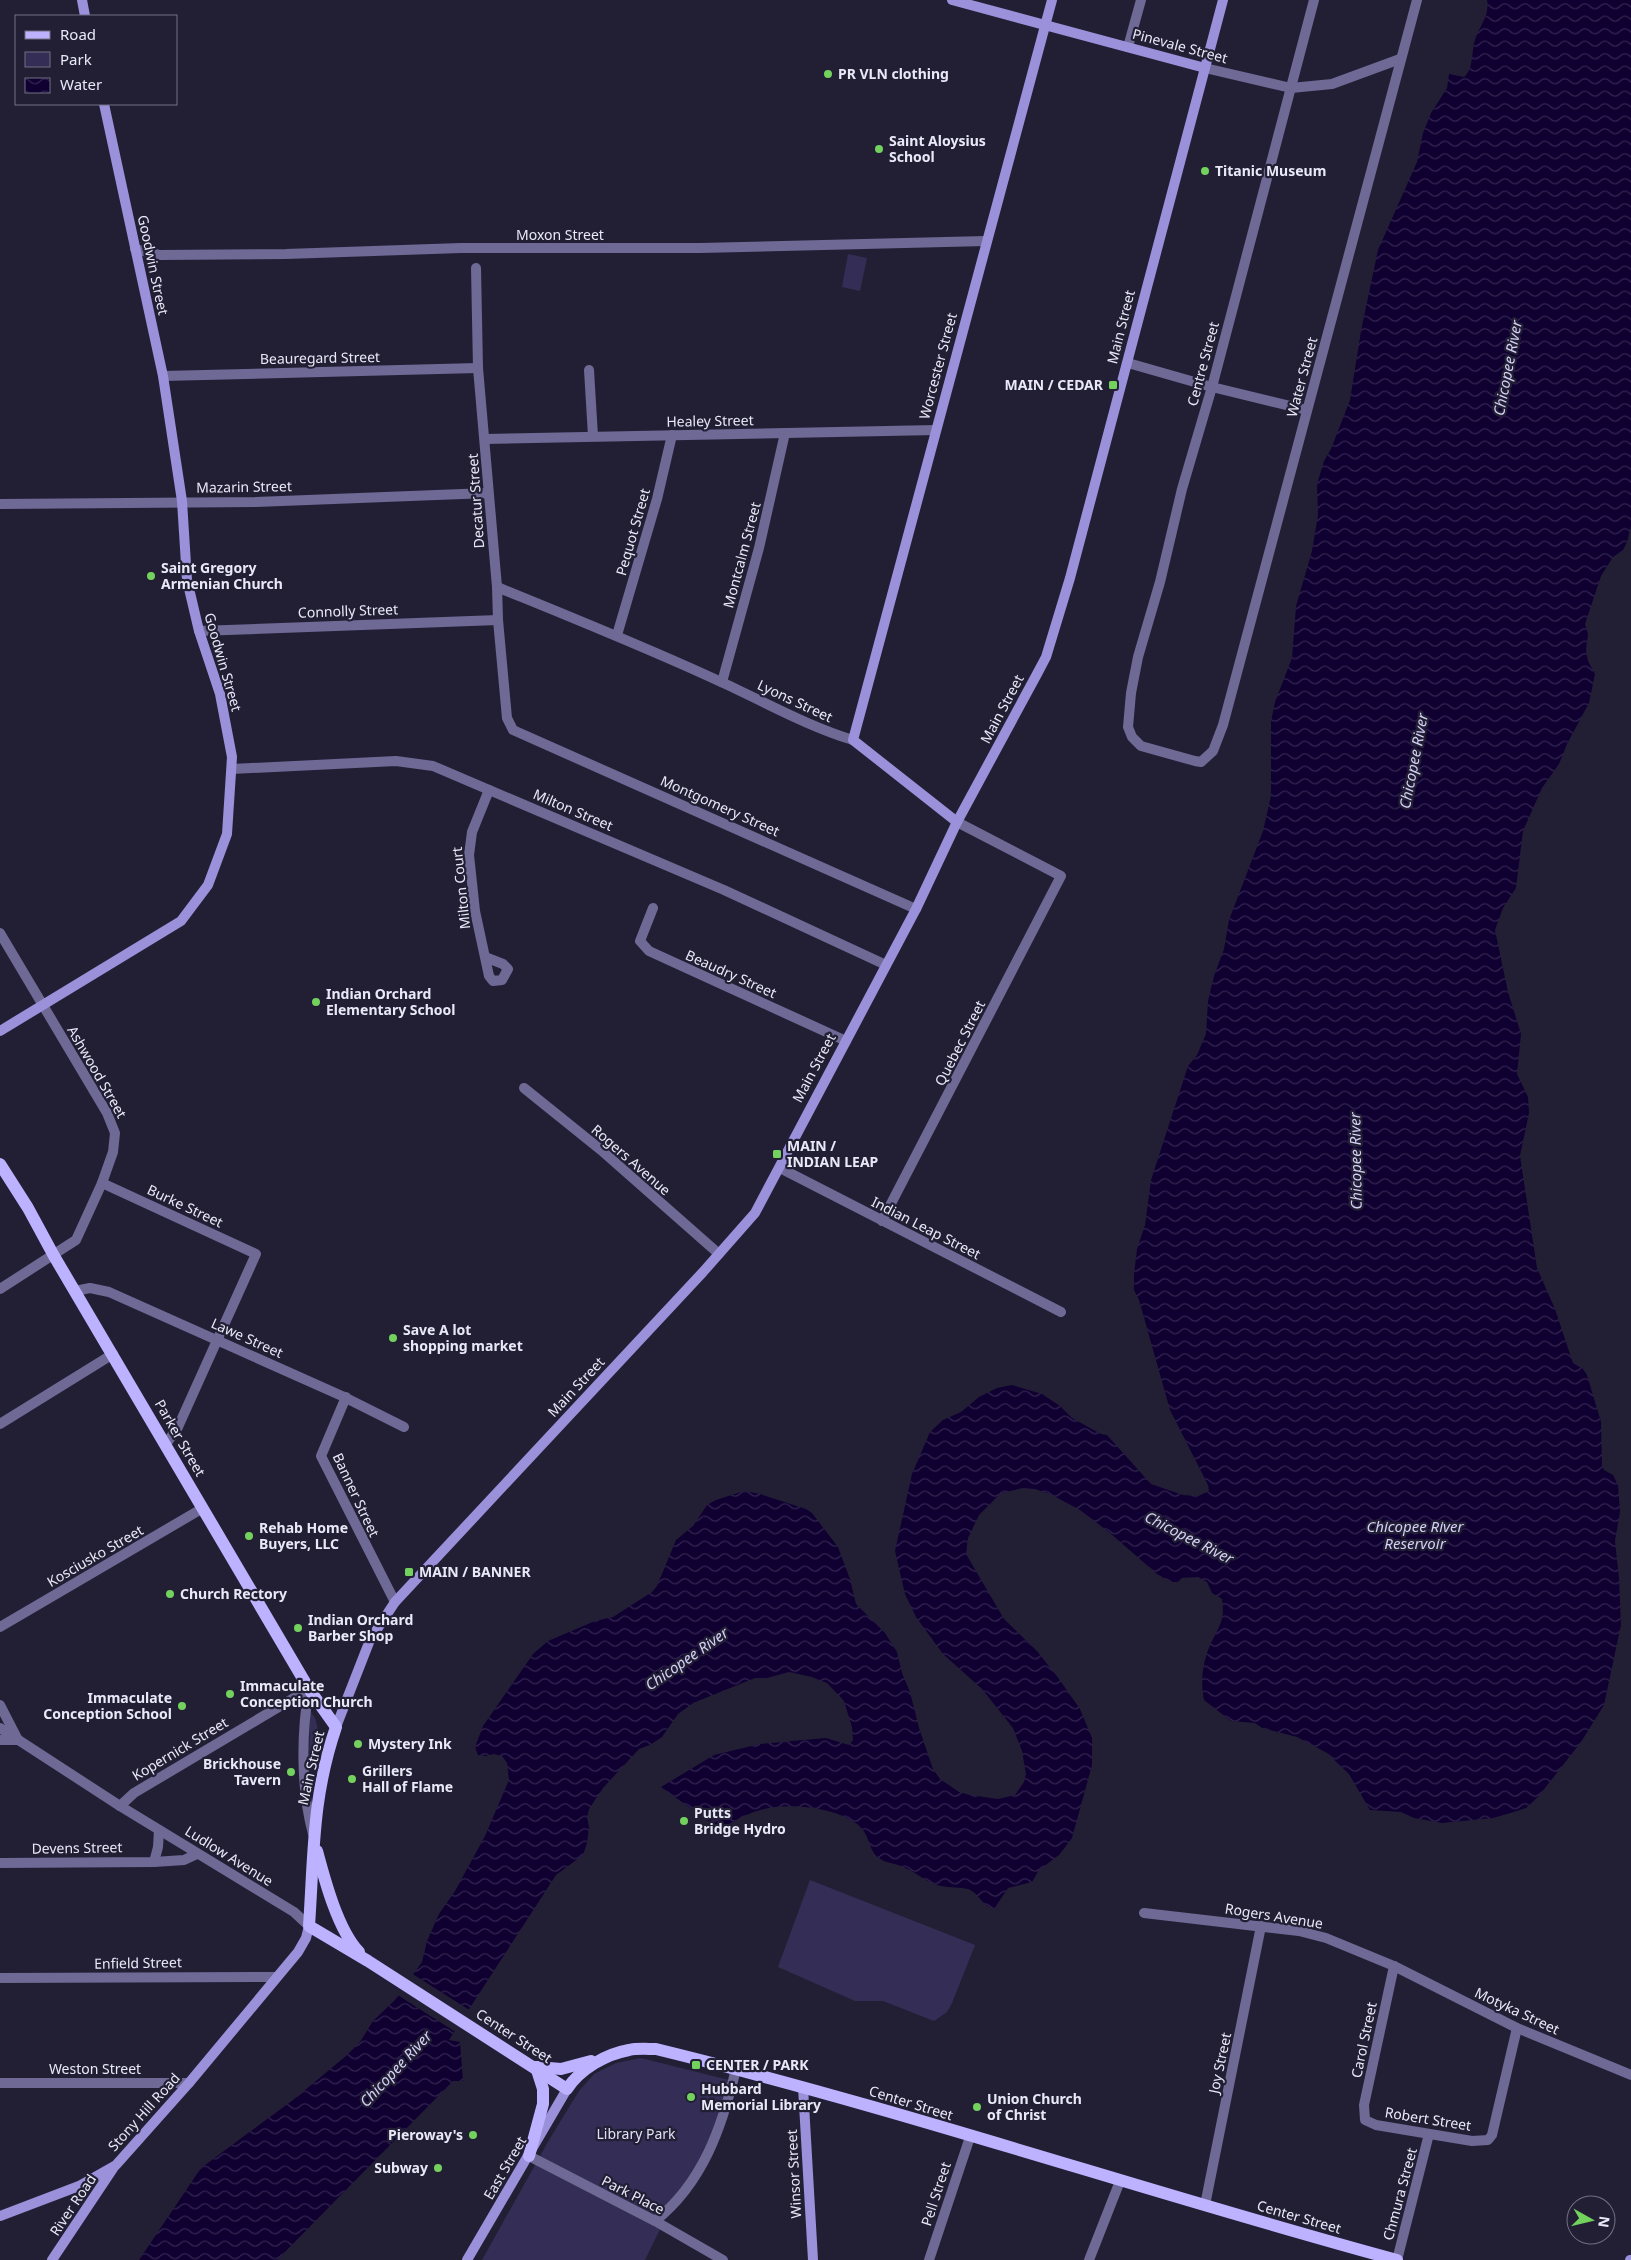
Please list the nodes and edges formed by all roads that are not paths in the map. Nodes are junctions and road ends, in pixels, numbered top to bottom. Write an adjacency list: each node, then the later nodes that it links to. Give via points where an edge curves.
1 (82, 0): 8 (main road)
2 (952, 0): 9 (main road, Pinevale Street)
3 (1052, 0): 9 (main road, Worcester Street)
4 (1141, 0): 10 (street)
5 (1223, 0): 12 (main road, Main Street)
6 (1314, 0): 13 (street, Centre Street)
7 (1417, 0): 11 (street, Water Street)
8 (85, 15)
9 (1045, 25): 10 (main road, Pinevale Street); 15 (main road, Worcester Street)
10 (1128, 47): 12 (main road, Pinevale Street)
11 (1400, 59): 13 (street, Pinevale Street, via 1332,84); 23 (street, Water Street)
12 (1205, 68): 13 (street, Pinevale Street); 18 (main road, Main Street)
13 (1291, 88): 22 (street, Centre Street)
14 (104, 105): 16 (main road, Goodwin Street)
15 (986, 241): 16 (street, Moxon Street, via 160,255); 24 (main road, Worcester Street)
16 (135, 249): 21 (main road, Goodwin Street)
17 (476, 268): 19 (street, Decatur Street)
18 (1128, 363): 22 (street); 42 (main road, Main Street, via 1046,657)
19 (478, 368): 21 (street, Beauregard Street); 28 (street, Decatur Street)
20 (589, 370): 27 (street)
21 (163, 376): 30 (main road, Goodwin Street)
22 (1212, 387): 23 (street); 39 (street, Centre Street, via 1138,657 1128,712 1131,735 1141,746 1195,762)
23 (1307, 410): 39 (street, Water Street, via 1224,725)
24 (936, 430): 25 (street, Healey Street); 38 (main road, Worcester Street)
25 (785, 433): 26 (street, Healey Street); 36 (street, Montcalm Street, via 759,548)
26 (672, 435): 27 (street, Healey Street); 35 (street, Pequot Street)
27 (592, 436): 28 (street, Healey Street)
28 (486, 439): 29 (street, Decatur Street)
29 (488, 493): 30 (street, Mazarin Street, via 256,502); 32 (street, Decatur Street)
30 (182, 501): 31 (street, Mazarin Street); 34 (main road, Goodwin Street, via 187,580)
31 (0, 504)
32 (497, 587): 33 (street, Decatur Street); 35 (street, Lyons Street)
33 (498, 620): 34 (street, Connolly Street); 37 (street, Decatur Street, via 506,718)
34 (199, 631): 40 (main road, Goodwin Street, via 220,694)
35 (617, 636): 36 (street, Lyons Street)
36 (722, 682): 38 (street, Lyons Street, via 829,733)
37 (512, 730): 45 (street, Montgomery Street)
38 (853, 740): 42 (main road, Lyons Street)
39 (1208, 758)
40 (232, 769): 41 (street, Milton Street, via 416,762 448,771); 49 (main road, Goodwin Street, via 227,834 208,885 181,922)
41 (489, 790): 47 (street, Milton Court, via 469,846 475,911); 48 (street, Milton Street, via 724,890)
42 (957, 822): 43 (street, Lyons Street); 45 (main road, Main Street)
43 (1061, 876): 56 (street, Quebec Street)
44 (653, 908): 51 (street, Beaudry Street, via 640,941 649,950)
45 (916, 909): 48 (main road, Main Street)
46 (0, 933): 49 (street, Ashwood Street)
47 (485, 957)
48 (886, 965): 51 (main road, Main Street)
49 (43, 1006): 50 (main road, Goodwin Street); 55 (street, Ashwood Street, via 113,1125 113,1152)
50 (0, 1032)
51 (846, 1040): 54 (main road, Main Street)
52 (524, 1088): 57 (street, Rogers Avenue, via 601,1150)
53 (0, 1164): 58 (main road, Parker Street)
54 (780, 1168): 56 (street, Indian Leap Street); 57 (main road, Main Street, via 755,1213)
55 (102, 1183): 58 (street, Ashwood Street, via 76,1240); 62 (street, Burke Street, via 256,1254)
56 (882, 1222): 61 (street, Indian Leap Street)
57 (719, 1254): 69 (main road, Main Street)
58 (54, 1256): 59 (street, Ashwood Street); 60 (main road, Parker Street)
59 (0, 1289)
60 (75, 1291): 62 (street, Lawe Street, via 90,1288 110,1292); 63 (main road, Parker Street)
61 (1061, 1312)
62 (218, 1340): 64 (street, Lawe Street); 67 (street, via 178,1427)
63 (113, 1354): 65 (street); 67 (main road, Parker Street)
64 (346, 1397): 66 (street, Lawe Street); 69 (street, Banner Street, via 321,1456)
65 (0, 1424)
66 (404, 1427)
67 (166, 1444): 68 (main road, Parker Street)
68 (203, 1508): 70 (street, Kosciusko Street); 71 (main road, Parker Street)
69 (395, 1602): 73 (main road, Main Street, via 370,1640)
70 (0, 1627)
71 (309, 1689): 73 (main road, Parker Street); 77 (street, Kopernick Street, via 134,1793); 79 (street, via 304,1787)
72 (0, 1705): 76 (street)
73 (336, 1727): 79 (main road, Main Street, via 322,1775)
74 (0, 1728): 76 (street, Ludlow Avenue)
75 (0, 1740): 76 (street)
76 (18, 1740): 77 (street, Ludlow Avenue)
77 (120, 1806): 78 (street, Ludlow Avenue)
78 (159, 1830): 80 (street, Ludlow Avenue); 81 (street)
79 (313, 1837): 84 (main road, Main Street); 86 (main road, via 326,1886 346,1933)
80 (197, 1854): 81 (street, Devens Street, via 184,1860); 84 (street, Ludlow Avenue, via 294,1912)
81 (154, 1862): 82 (street, Devens Street)
82 (0, 1863)
83 (1144, 1913): 85 (street, Rogers Avenue)
84 (309, 1926): 86 (main road, Ludlow Avenue); 88 (main road, Main Street, via 298,1952)
85 (1261, 1926): 87 (street, Rogers Avenue, via 1326,1938); 107 (street, Joy Street)
86 (368, 1961): 90 (main road, Ludlow Avenue)
87 (1394, 1966): 92 (street, Motyka Street); 101 (street, Carol Street, via 1364,2105)
88 (276, 1977): 89 (street, Enfield Street); 91 (main road, Main Street)
89 (0, 1978)
90 (442, 2008): 94 (main road, Center Street)
91 (236, 2028): 98 (main road, Stony Hill Road)
92 (1517, 2028): 96 (street, Motyka Street); 102 (street, Robert Street, via 1492,2135 1488,2140)
93 (610, 2055): 94 (main road, via 564,2068); 95 (main road, Center Street, via 630,2049 656,2049); 100 (main road, Center Street, via 581,2073)
94 (536, 2067): 100 (main road, Center Street); 104 (main road, via 544,2094)
95 (736, 2068): 99 (main road, Center Street); 109 (street, via 714,2143 687,2190)
96 (1631, 2075)
97 (0, 2083): 98 (street, Weston Street)
98 (189, 2083): 105 (main road, Stony Hill Road)
99 (803, 2087): 103 (main road, Center Street); 113 (main road, Winsor Street)
100 (567, 2089): 104 (main road, East Street)
101 (1365, 2120): 102 (street, Robert Street, via 1376,2125)
102 (1429, 2134): 116 (street, Chmura Street)
103 (970, 2137): 106 (main road, Center Street); 114 (street, Pell Street)
104 (528, 2156): 109 (street, Park Place); 111 (main road, East Street)
105 (116, 2164): 108 (main road, Stony Hill Road, via 79,2186); 110 (main road, River Road)
106 (1120, 2181): 107 (main road, Center Street); 115 (street)
107 (1205, 2205): 116 (main road, Center Street)
108 (0, 2216)
109 (655, 2221): 112 (street, Park Place)
110 (52, 2260)
111 (467, 2260)
112 (723, 2260)
113 (813, 2260)
114 (929, 2260)
115 (1089, 2260)
116 (1397, 2260)

